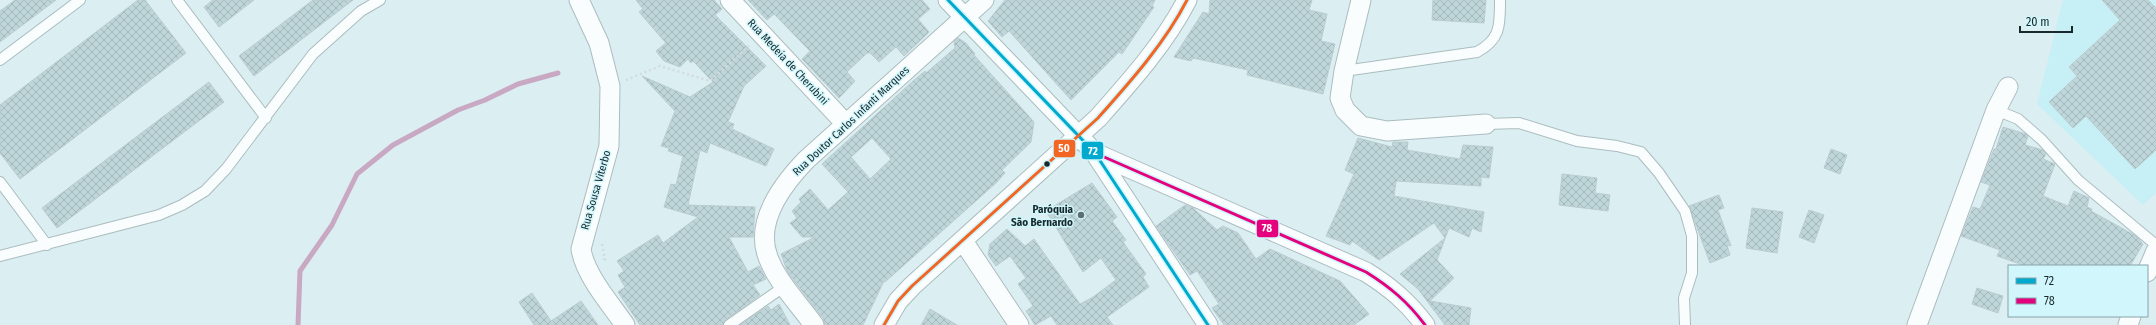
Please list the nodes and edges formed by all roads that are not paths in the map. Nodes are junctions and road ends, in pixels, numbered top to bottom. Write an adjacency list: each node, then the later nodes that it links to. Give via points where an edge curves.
1 (80, 0): 12 (lane)
2 (177, 0): 16 (lane)
3 (380, 0): 16 (lane, via 361,12 313,54)
4 (579, 0): 29 (street, Rua Sousa Viterbo, via 599,43 610,86 609,146 581,249 588,270)
5 (730, 0): 17 (street, Rua Medeia de Cherubini)
6 (948, 0): 11 (street)
7 (984, 0): 11 (street, Rua Doutor Carlos Infanti Marques)
8 (1187, 0): 19 (street, via 1165,35 1116,99)
9 (1361, 0): 13 (street)
10 (1500, 0): 13 (lane, via 1500,27 1488,47 1477,52)
11 (964, 18): 17 (street, Rua Doutor Carlos Infanti Marques); 19 (street)
12 (0, 60)
13 (1344, 71): 18 (street, via 1340,98 1345,110 1361,126 1387,131)
14 (2008, 87): 15 (street)
15 (1996, 110): 24 (lane, via 2018,119 2042,140 2078,180); 37 (street)
16 (266, 118): 23 (lane, via 226,169 205,191 182,205 127,224)
17 (845, 123): 28 (street, Rua Doutor Carlos Infanti Marques, via 786,182 772,207 765,242 768,257)
18 (1486, 124): 36 (lane, via 1520,123 1577,141 1641,152 1659,173 1684,211 1692,236 1692,272 1684,298)
19 (1078, 136): 20 (street); 22 (street)
20 (1095, 153): 34 (street); 35 (street, via 1366,272 1392,288 1409,303)
21 (0, 182): 23 (lane)
22 (963, 241): 32 (street, via 902,296); 33 (street)
23 (47, 244): 26 (lane)
24 (2156, 245)
25 (2156, 251): 27 (street)
26 (0, 256)
27 (2148, 270)
28 (785, 286): 30 (lane); 31 (street, Rua Doutor Carlos Infanti Marques)
29 (625, 325)
30 (729, 325)
31 (814, 325)
32 (884, 325)
33 (1019, 325)
34 (1208, 325)
35 (1425, 325)
36 (1685, 325)
37 (1917, 325)

